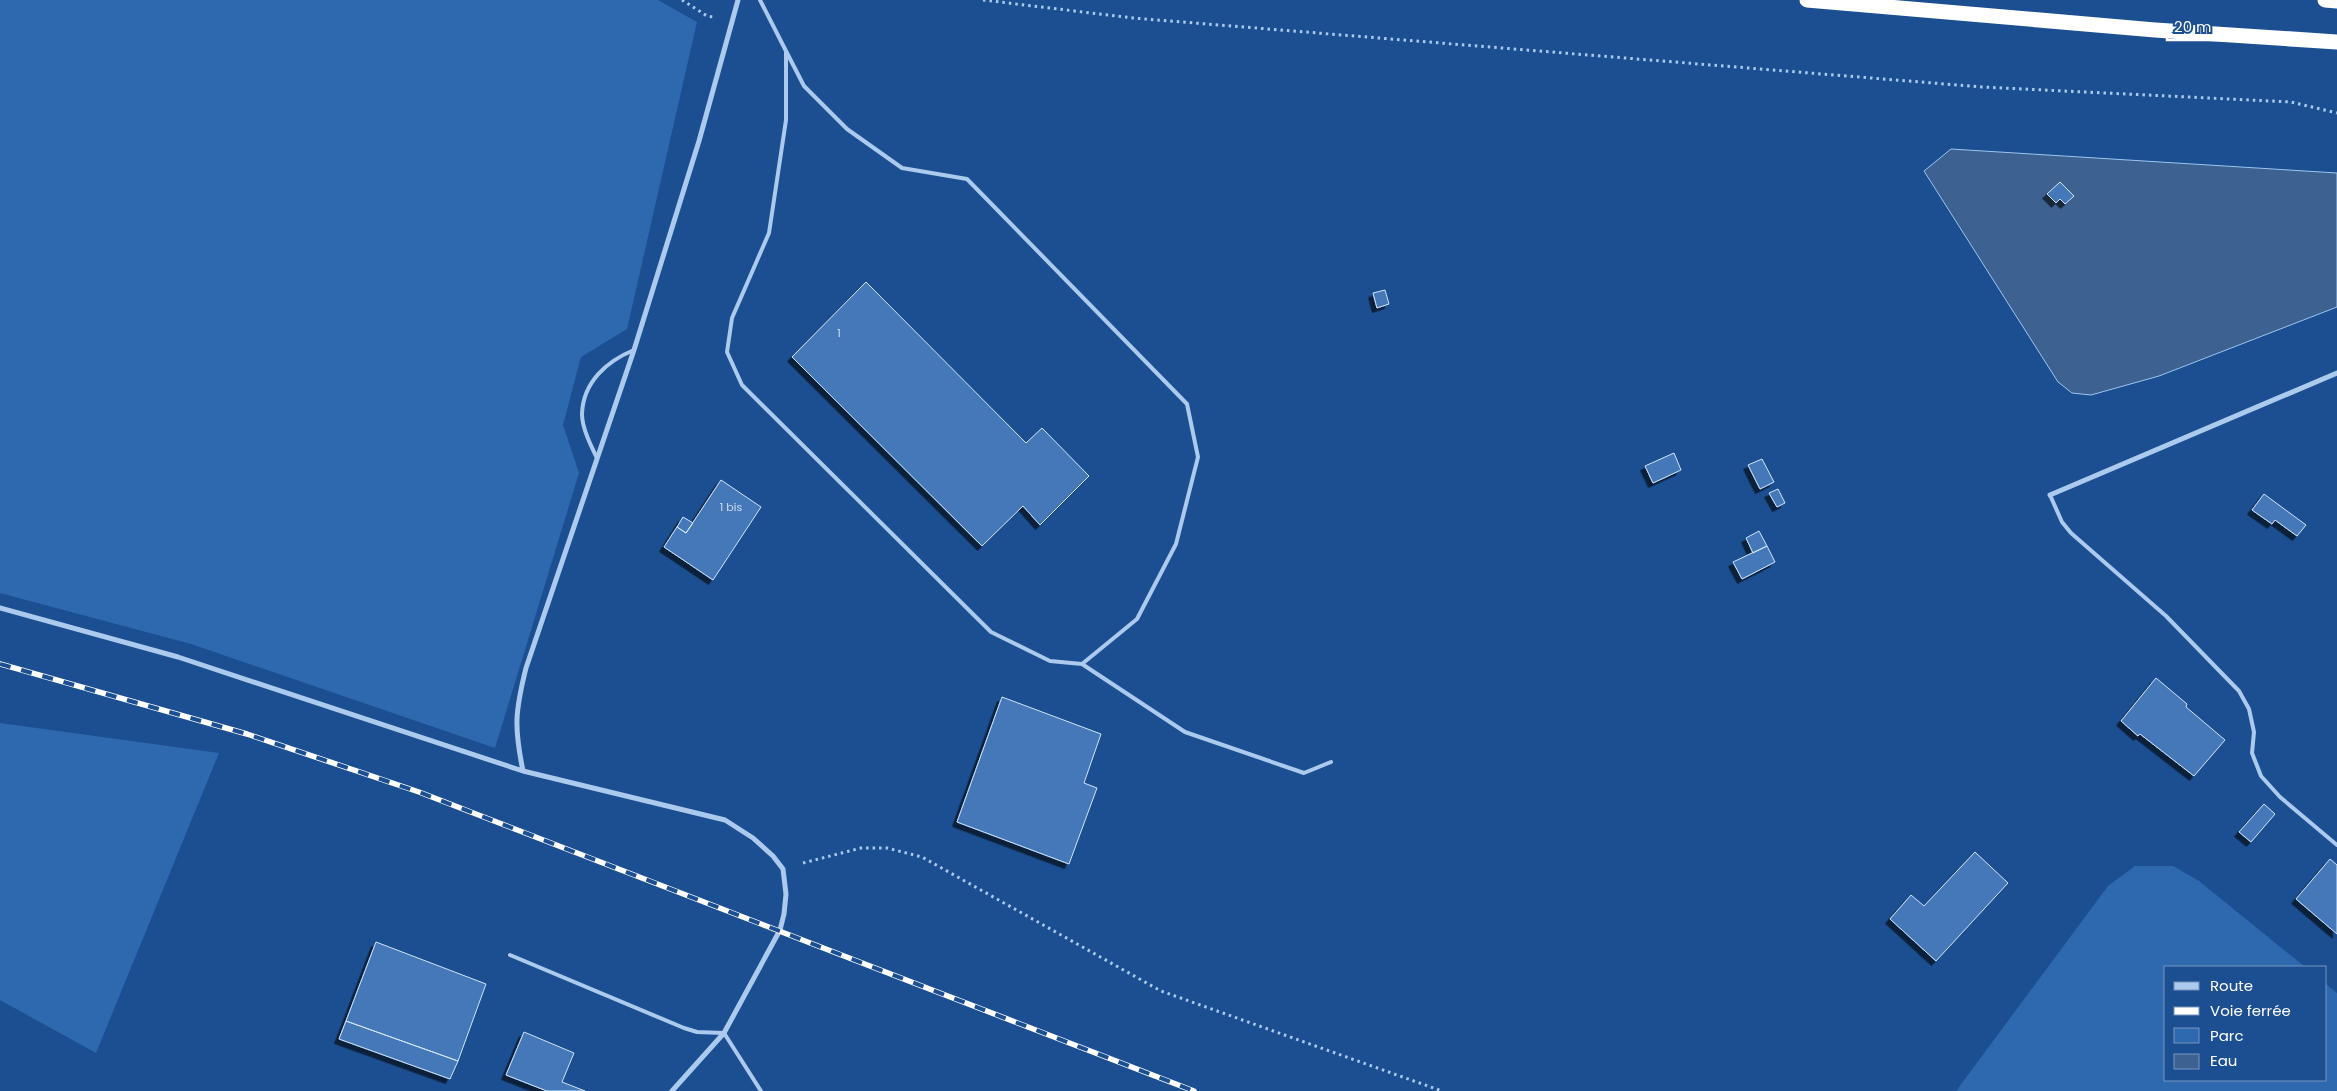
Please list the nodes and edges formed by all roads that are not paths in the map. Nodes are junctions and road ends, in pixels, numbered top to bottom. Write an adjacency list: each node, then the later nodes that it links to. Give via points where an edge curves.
1 (738, 0): 8 (street, via 699,141)
2 (760, 0): 7 (lane)
3 (1807, 0): 6 (highway)
4 (2325, 0): 5 (highway)
5 (2337, 1)
6 (2337, 42)
7 (786, 51): 13 (lane, via 786,120 769,233 732,318 727,352 742,385 991,632 1050,661); 13 (lane, via 804,86 855,135 902,168 967,179 1187,404 1198,457 1176,544 1137,620)
8 (634, 350): 10 (street); 10 (lane, via 615,357 598,373 587,393 582,415)
9 (2337, 373): 11 (street)
10 (598, 460): 15 (street, via 526,668 517,704 516,736)
11 (2050, 495): 16 (lane, via 2070,533 2166,616 2239,691 2249,709 2254,732 2252,754 2261,776 2280,797)
12 (0, 608): 15 (street, via 178,656)
13 (1082, 664): 14 (lane, via 1185,732 1304,773)
14 (1331, 762)
15 (523, 771): 18 (street, via 725,820 753,838 783,869 786,894 780,930)
16 (2337, 845)
17 (510, 954): 18 (lane, via 684,1028)
18 (724, 1033): 19 (street); 20 (lane)
19 (672, 1091)
20 (761, 1091)

